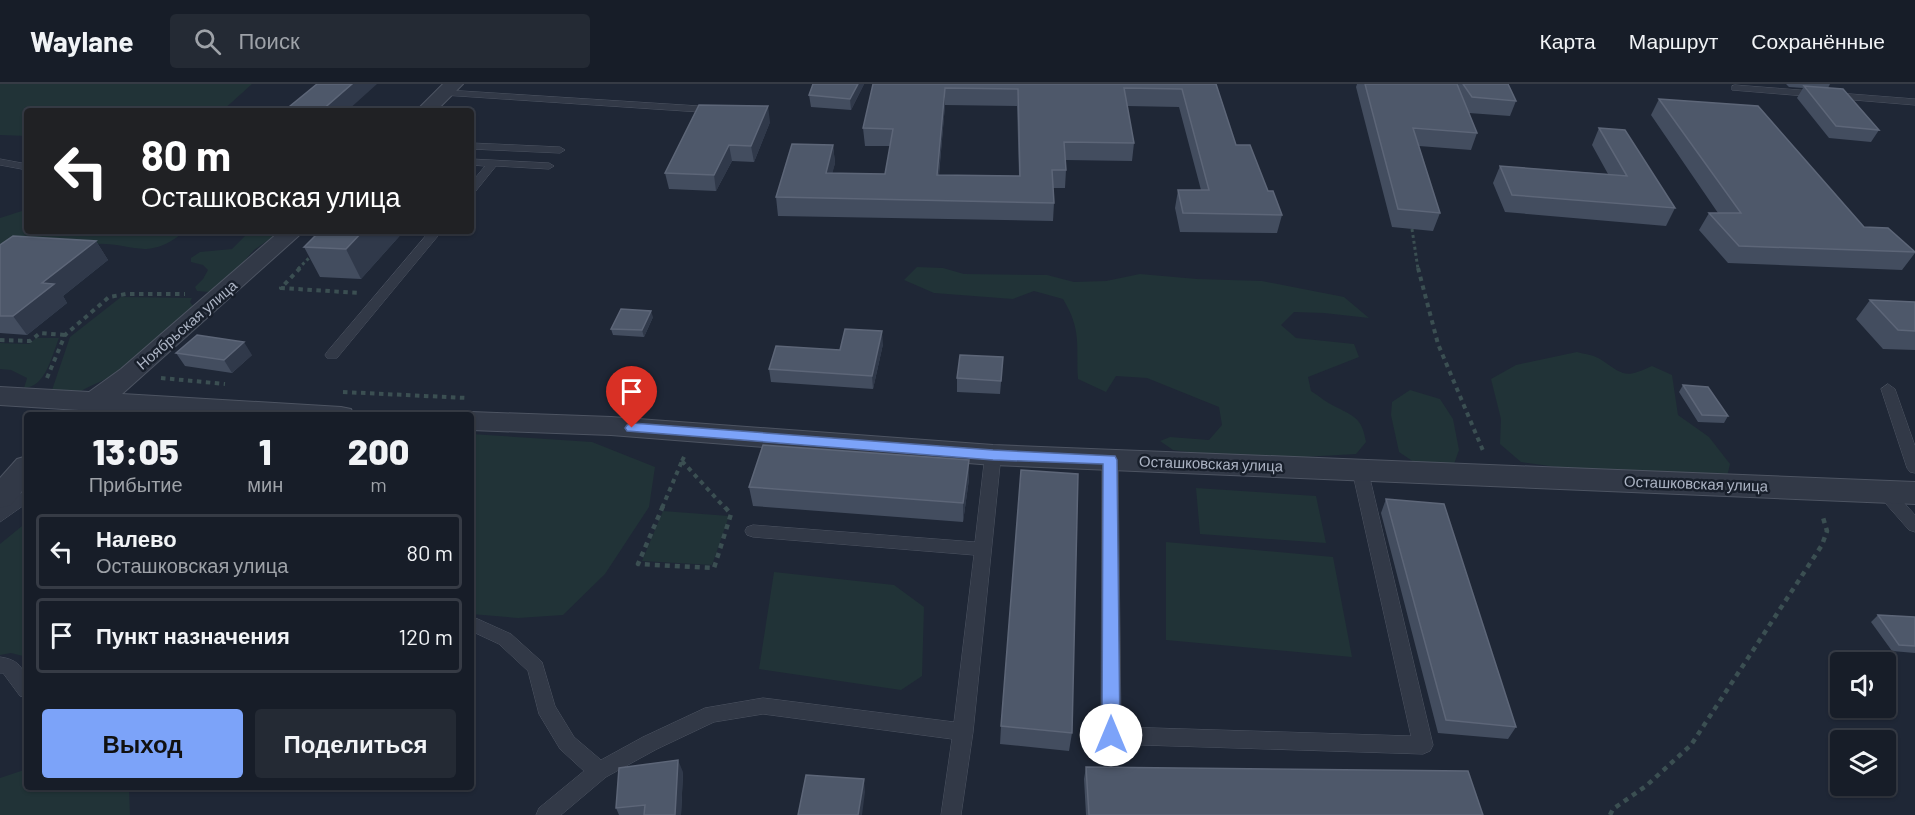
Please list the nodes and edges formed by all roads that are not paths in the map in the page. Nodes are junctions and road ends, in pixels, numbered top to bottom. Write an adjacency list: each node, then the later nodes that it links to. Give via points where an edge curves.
1 (492, 84): 3 (lane)
2 (1735, 88): 4 (lane)
3 (457, 90): 5 (street); 6 (lane)
4 (1915, 102)
5 (430, 108)
6 (726, 111)
7 (474, 146): 8 (lane)
8 (560, 150)
9 (0, 162): 12 (lane)
10 (474, 162): 11 (lane)
11 (493, 163): 13 (lane); 14 (lane)
12 (24, 166)
13 (549, 166)
14 (474, 185)
15 (290, 234): 20 (street, Ноябрьская улица)
16 (434, 234): 17 (lane)
17 (332, 355)
18 (1888, 389): 26 (lane)
19 (0, 396): 20 (street)
20 (86, 409): 21 (street)
21 (127, 409): 22 (street)
22 (219, 412)
23 (474, 421): 24 (street, Осташковская улица, via 611,426)
24 (993, 455): 25 (street, Осташковская улица); 36 (lane)
25 (1110, 460): 28 (street, Осташковская улица); 28 (lane, via 1111,735 1423,745)
26 (1915, 468)
27 (24, 469): 31 (street)
28 (1360, 470): 29 (street, Осташковская улица)
29 (1885, 492): 30 (street, Осташковская улица); 34 (lane)
30 (1915, 493)
31 (0, 497)
32 (24, 497): 33 (lane)
33 (0, 516)
34 (1915, 526)
35 (753, 531): 36 (lane)
36 (983, 549): 40 (lane)
37 (474, 624): 41 (lane, via 506,639 536,667 546,708 567,743)
38 (0, 665): 39 (lane, via 8,666)
39 (24, 686)
40 (963, 732): 41 (lane, via 764,706 712,714); 43 (lane)
41 (599, 771): 42 (lane)
42 (546, 815)
43 (951, 815)

